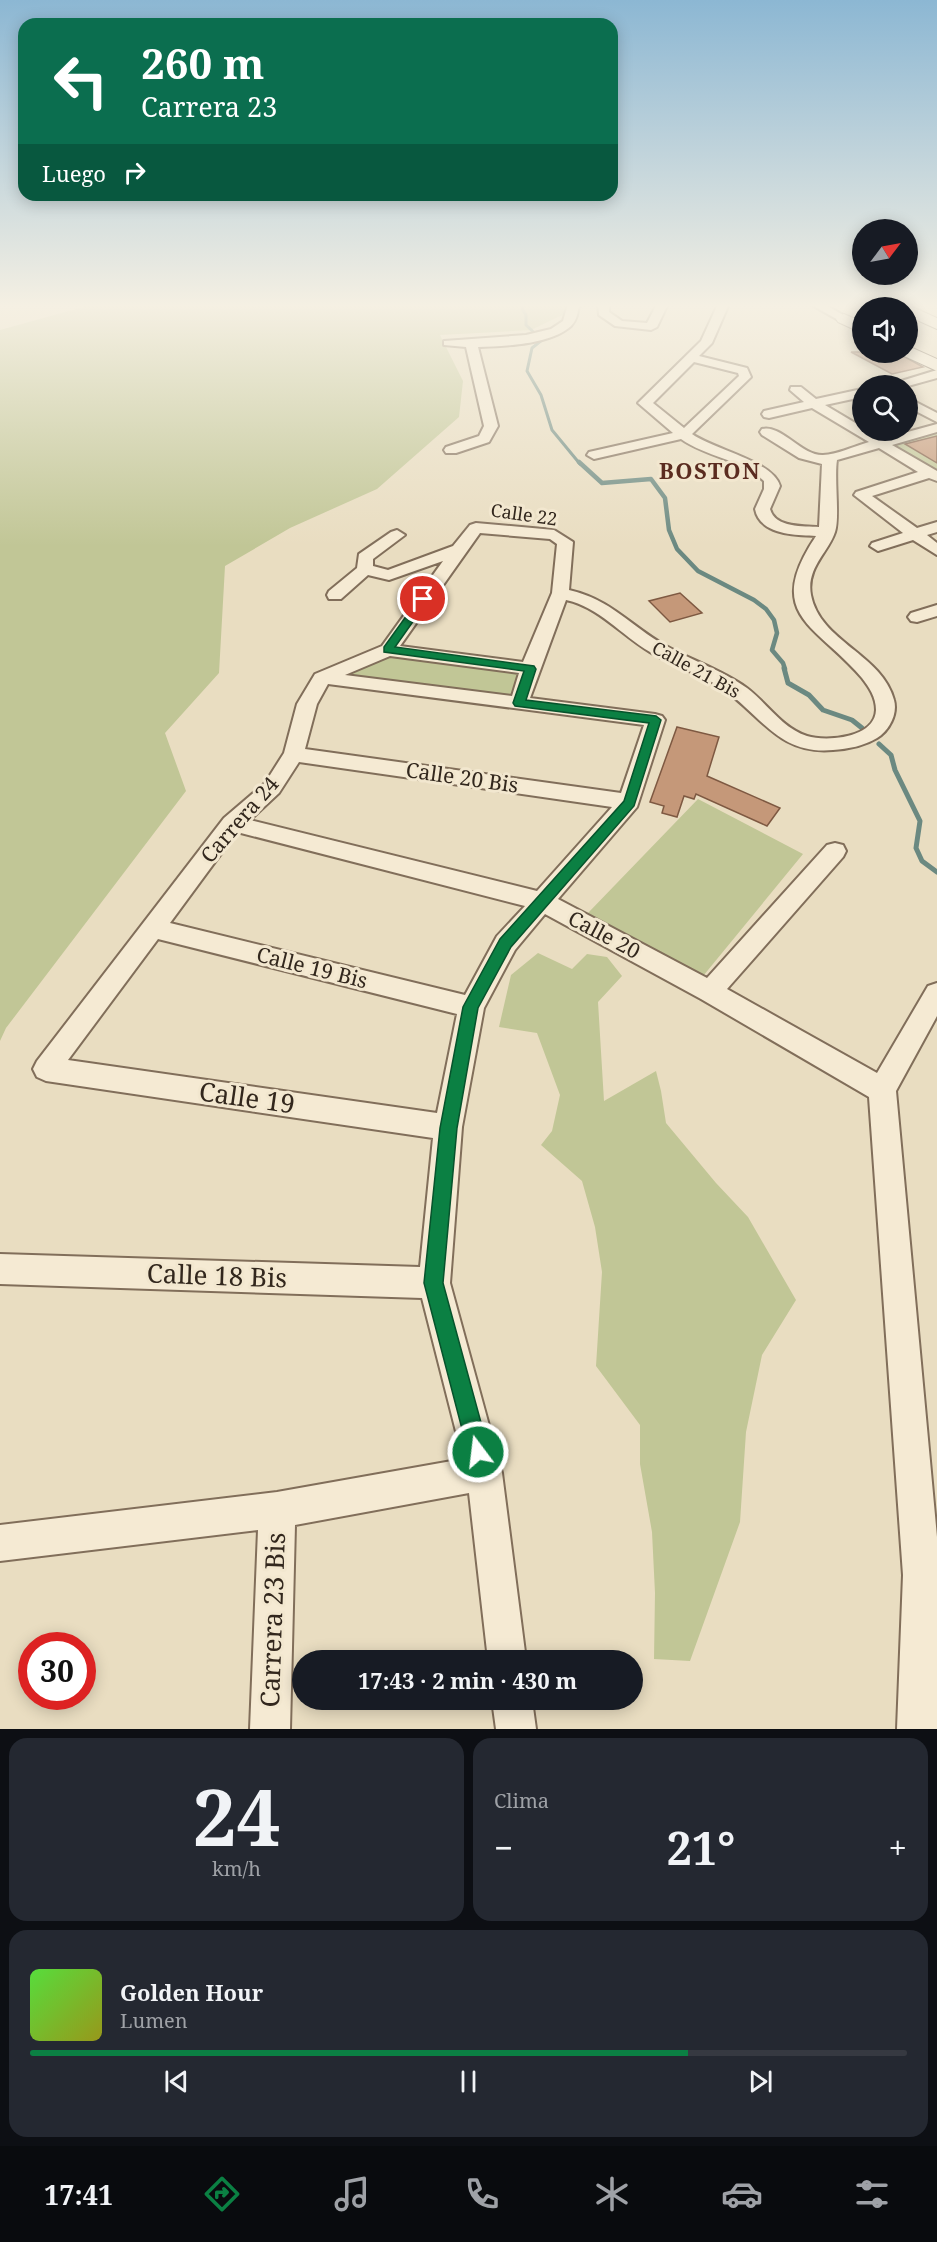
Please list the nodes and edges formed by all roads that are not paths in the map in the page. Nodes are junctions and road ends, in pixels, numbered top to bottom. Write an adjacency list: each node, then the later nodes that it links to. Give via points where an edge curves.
1 (480, 385): 14 (street, via 491,426 484,439)
2 (664, 385): 12 (street, via 645,403)
3 (737, 385): 12 (street)
4 (796, 390): 6 (street)
5 (852, 395): 6 (street)
6 (814, 404): 8 (street); 13 (street)
7 (918, 408): 9 (street)
8 (769, 414)
9 (937, 418)
10 (937, 428): 13 (street)
11 (767, 432): 16 (street, via 804,456)
12 (685, 434): 15 (street); 19 (street, via 703,447 767,475 772,492 762,513 774,524)
13 (880, 442): 16 (street, via 838,454); 17 (street)
14 (451, 450)
15 (594, 455)
16 (829, 462): 19 (street)
17 (934, 475): 20 (street, via 861,495)
18 (937, 526): 20 (street)
19 (826, 532): 26 (street, Calle 21 Bis, via 813,553 803,582 804,603 819,628 875,680 886,711 877,729 853,741 814,743 780,731 730,685 653,646 593,603)
20 (914, 534): 22 (street); 24 (street)
21 (397, 535): 25 (street, via 365,557)
22 (878, 546)
23 (459, 549): 25 (street, via 389,575); 26 (street, Calle 22, via 476,528 555,535 565,542); 30 (street)
24 (937, 550)
25 (364, 569): 27 (street)
26 (560, 593): 31 (street)
27 (335, 595)
28 (937, 610): 29 (street)
29 (917, 617)
30 (388, 650): 31 (street); 32 (street)
31 (530, 669): 33 (street)
32 (322, 678): 33 (street); 34 (street, Carrera 24, via 307,704)
33 (519, 703): 35 (street, via 656,720)
34 (294, 754): 35 (street, Calle 20 Bis); 36 (street, Carrera 24, via 272,788)
35 (629, 802): 38 (street)
36 (232, 823): 38 (street, Calle 20); 39 (street, Carrera 24)
37 (835, 851): 40 (street)
38 (542, 901): 40 (street, Calle 20); 42 (street, via 506,943)
39 (152, 928): 42 (street, Calle 19 Bis); 43 (street, Carrera 24)
40 (710, 992): 44 (street, Calle 20)
41 (937, 993): 44 (street)
42 (471, 1007): 45 (street)
43 (46, 1069): 45 (street, Calle 19)
44 (882, 1090): 55 (street, via 922,1575)
45 (448, 1128): 47 (street)
46 (0, 1269): 47 (street, Calle 18 Bis)
47 (434, 1283): 48 (street)
48 (484, 1473): 49 (street); 51 (street)
49 (277, 1510): 50 (street); 53 (street, Carrera 23 Bis)
50 (0, 1543)
51 (506, 1650)
52 (513, 1710): 54 (street)
53 (270, 1729)
54 (516, 1729)
55 (917, 1729)

